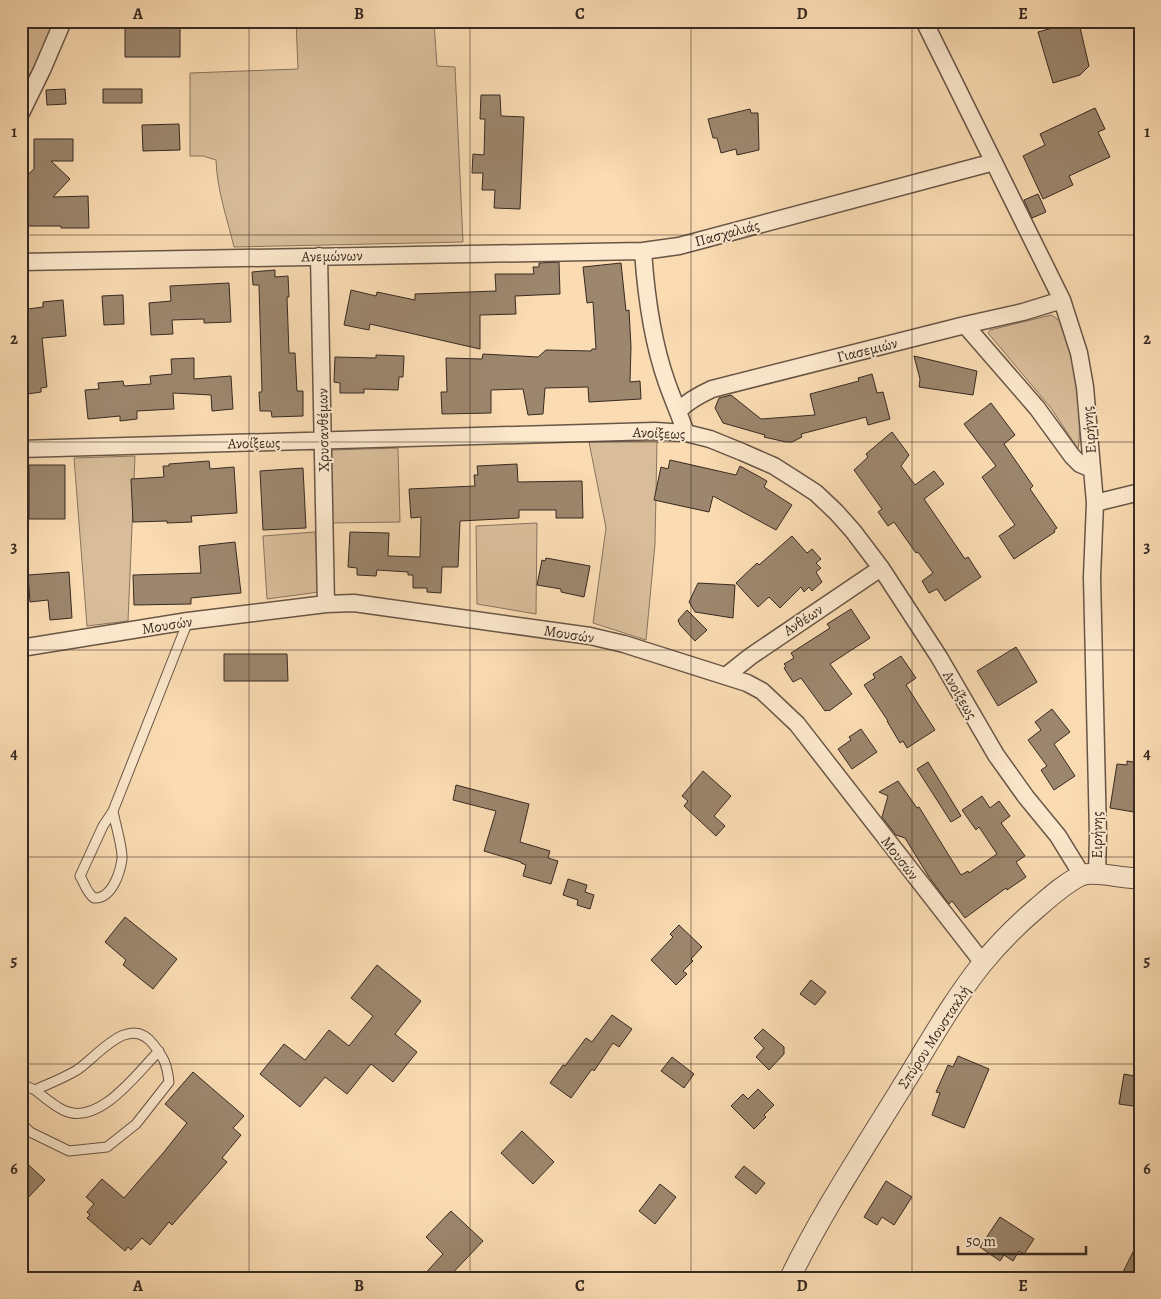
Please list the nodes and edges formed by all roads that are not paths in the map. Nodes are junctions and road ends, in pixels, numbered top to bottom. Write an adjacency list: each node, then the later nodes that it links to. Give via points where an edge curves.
1 (63, 21): 4 (street)
2 (943, 21): 3 (lane)
3 (926, 25): 5 (street, Ειρήνης)
4 (21, 113)
5 (994, 162): 6 (street, Πασχαλιάς, via 679,246); 9 (street, Ειρήνης)
6 (643, 251): 7 (street, Ανεμώνων); 11 (street, via 650,315 666,382)
7 (319, 256): 8 (street, Ανεμώνων); 13 (street, Χρυσανθέμων)
8 (21, 262)
9 (1062, 300): 10 (street, Γιασεμιών); 15 (street, Ειρήνης, via 1084,377)
10 (965, 325): 11 (street, Γιασεμιών, via 712,389); 15 (street, via 1032,402 1072,456)
11 (678, 411): 12 (street)
12 (686, 433): 13 (street, Ανοίξεως, via 655,431); 18 (street, Ανοίξεως, via 742,452 796,480 836,512)
13 (323, 441): 14 (street, Ανοίξεως); 19 (street, Χρυσανθέμων)
14 (21, 449)
15 (1092, 469): 17 (street, Ειρήνης)
16 (1140, 492): 17 (street)
17 (1096, 503): 24 (street, Ειρήνης, via 1092,577 1098,825)
18 (881, 568): 22 (street, Ανθέων, via 751,656); 24 (street, Ανοίξεως, via 939,657 996,755)
19 (326, 604): 20 (street, Μουσών); 22 (street, Μουσών, via 365,604 590,636)
20 (188, 621): 21 (street, Μουσών); 23 (lane)
21 (21, 648)
22 (727, 676): 26 (street, Μουσών, via 762,691 797,724)
23 (113, 811): 23 (lane, via 80,876 94,898 108,893 113,886 122,858)
24 (1089, 875): 25 (street); 26 (street, Σπύρου Μουστακλή, via 1059,889)
25 (1140, 878)
26 (982, 963): 31 (street, Σπύρου Μουστακλή, via 850,1171)
27 (159, 1051): 29 (lane, via 148,1038 136,1032 121,1034 76,1070); 29 (lane, via 110,1102 96,1111 78,1114 64,1111); 30 (lane, via 168,1066 169,1082 136,1124 107,1147 69,1151 30,1132)
28 (21, 1084): 29 (lane)
29 (35, 1090)
30 (21, 1123)
31 (790, 1278)

